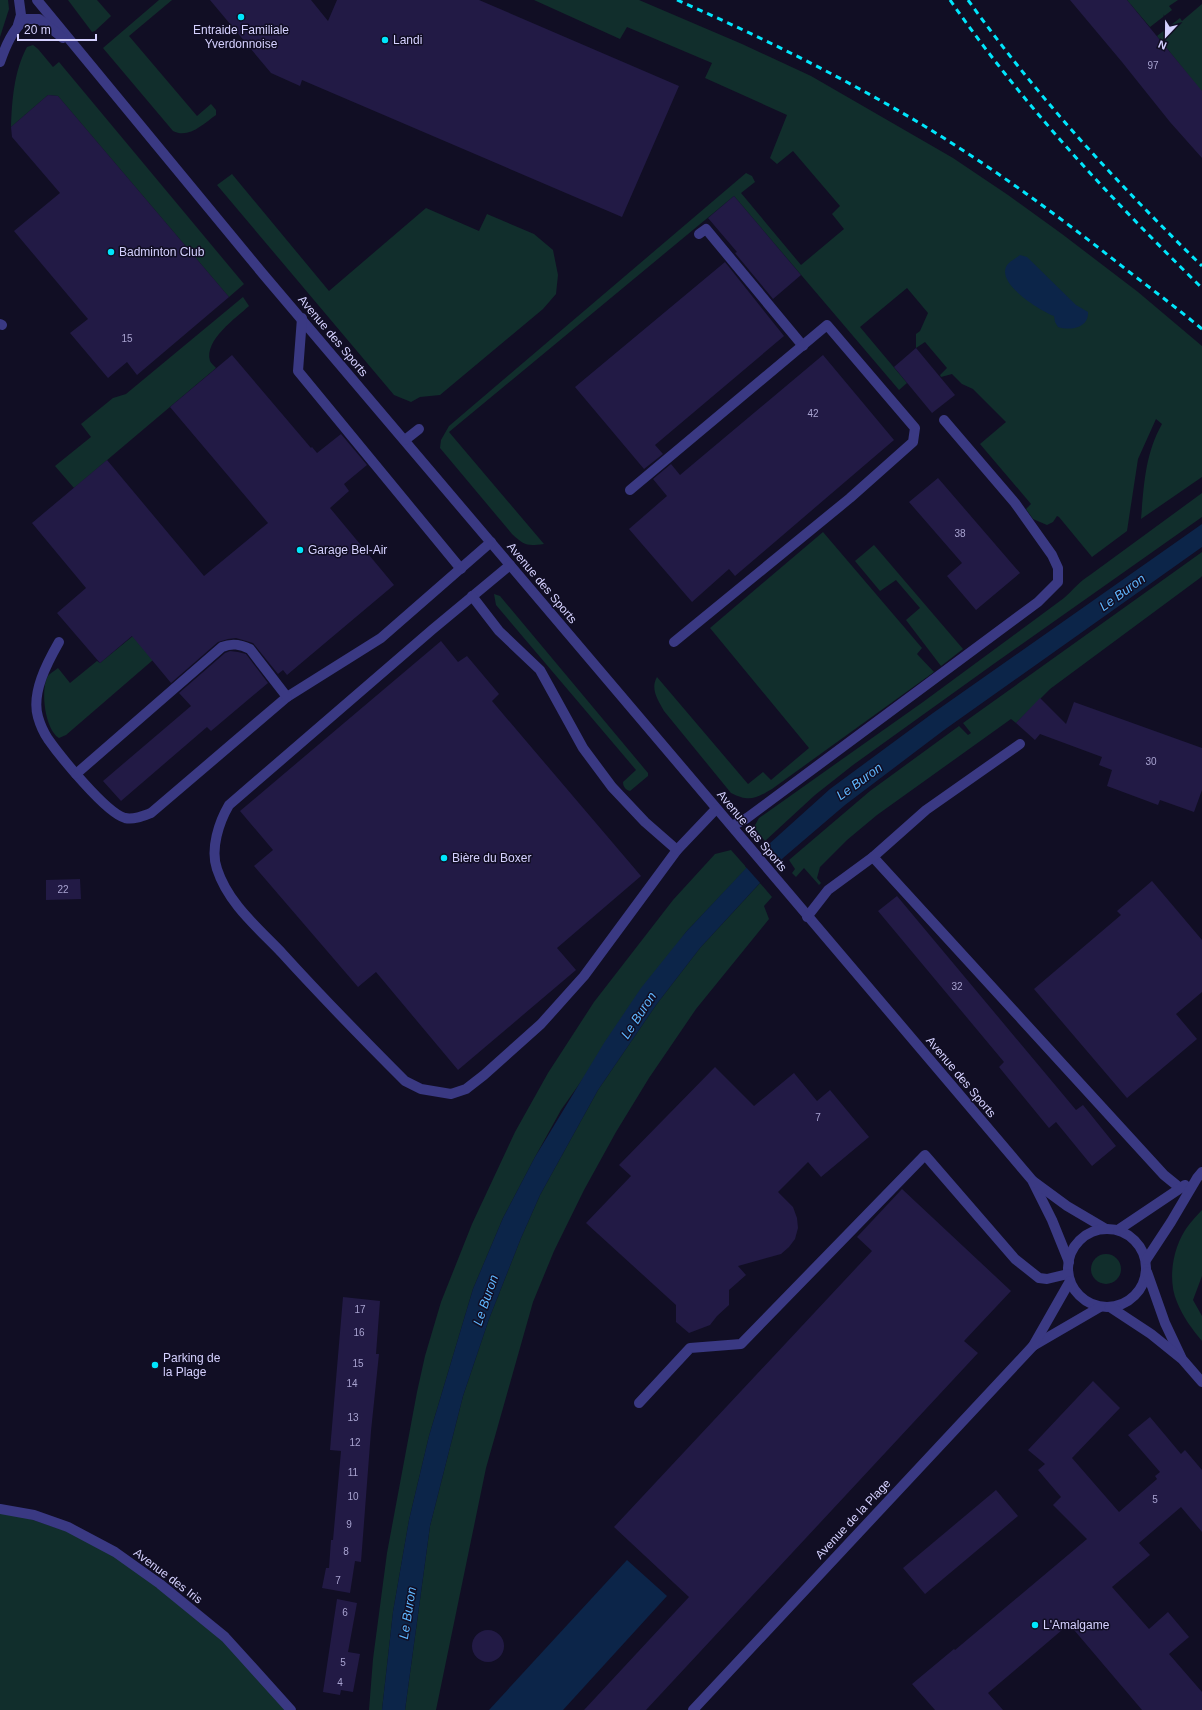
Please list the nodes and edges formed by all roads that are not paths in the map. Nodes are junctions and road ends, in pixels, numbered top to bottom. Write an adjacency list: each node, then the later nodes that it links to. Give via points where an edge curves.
1 (19, 0): 3 (street, via 21,15)
2 (37, 0): 4 (street, Avenue des Sports)
3 (17, 26): 4 (street, via 25,19 39,19); 5 (street, via 7,42)
4 (82, 54): 7 (street, Avenue des Sports)
5 (0, 62)
6 (699, 234): 8 (street, via 706,229)
7 (302, 318): 11 (street, Avenue des Sports); 15 (street, via 298,371)
8 (803, 346): 12 (street); 18 (street, via 827,325 916,428 913,442 850,498)
9 (944, 420): 23 (street, via 1015,503 1052,555 1058,568 1058,582 1038,602 747,818)
10 (419, 429): 11 (street)
11 (405, 440): 13 (street, Avenue des Sports)
12 (630, 490)
13 (491, 542): 14 (street, Avenue des Sports); 15 (street)
14 (510, 565): 16 (street); 22 (street, Avenue des Sports)
15 (461, 569): 19 (street, via 381,638)
16 (472, 596): 24 (street, via 499,630 540,670 582,748 612,787 645,822); 24 (street, via 229,805 222,817 215,849 217,868 231,899 405,1081 421,1089 452,1094 466,1089 484,1075 541,1024 584,976)
17 (59, 642): 21 (street, via 49,660 37,695 38,716 47,738)
18 (674, 642)
19 (287, 697): 21 (street, via 151,813 139,818 124,818 109,808); 21 (street, via 250,649 230,644 222,647)
20 (1020, 744): 25 (street, via 926,810)
21 (76, 774)
22 (716, 808): 23 (street, Avenue des Sports); 24 (street)
23 (732, 826): 26 (street, Avenue des Sports)
24 (677, 850)
25 (873, 857): 26 (street, via 828,890); 29 (street, via 1164,1175)
26 (807, 917): 28 (street, Avenue des Sports)
27 (1199, 1175): 29 (street); 32 (street)
28 (1032, 1180): 30 (street, Avenue des Sports, via 1067,1206); 33 (street, Avenue des Sports)
29 (1180, 1188): 31 (street)
30 (1106, 1229): 31 (street); 33 (street, via 1094,1231 1078,1242 1072,1250)
31 (1118, 1230): 32 (street, via 1136,1241)
32 (1146, 1260): 34 (street)
33 (1069, 1262): 35 (street)
34 (1147, 1272): 37 (street, via 1134,1297); 39 (street, via 1165,1323)
35 (1069, 1277): 36 (street, via 1080,1297); 38 (street, Avenue de la Plage); 42 (street, via 1039,1278 1015,1259 925,1155 741,1344 690,1348)
36 (1100, 1307): 37 (street); 38 (street, Avenue de la Plage)
37 (1110, 1307): 39 (street)
38 (1033, 1346): 45 (street, Avenue de la Plage)
39 (1182, 1358): 40 (street)
40 (1199, 1370): 41 (street)
41 (1202, 1382)
42 (639, 1403)
43 (0, 1509): 44 (street, Avenue des Iris, via 34,1515 68,1526 115,1552 160,1584 225,1638)
44 (291, 1710)
45 (693, 1710)

